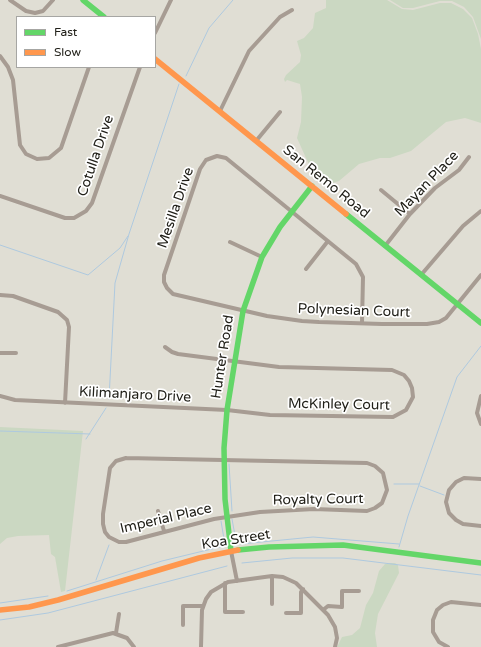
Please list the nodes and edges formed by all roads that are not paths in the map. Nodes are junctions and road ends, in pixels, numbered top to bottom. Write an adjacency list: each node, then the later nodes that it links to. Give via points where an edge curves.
1 (10, 0): 2 (street, via 26,11 35,13 43,11)
2 (53, 0)
3 (83, 0): 6 (street)
4 (171, 0): 7 (street)
5 (292, 10): 12 (street, via 280,17 248,51)
6 (103, 16)
7 (156, 31)
8 (0, 56): 10 (street, via 13,80 20,144 26,154 37,159 50,158 61,148)
9 (156, 60): 12 (street, San Remo Road)
10 (89, 68)
11 (140, 68): 18 (street, Cotulla Drive, via 92,203 86,211 74,218 64,218)
12 (220, 112): 14 (street, San Remo Road)
13 (280, 112): 14 (street)
14 (256, 141): 16 (street, San Remo Road)
15 (469, 157): 21 (street, Mayan Place, via 459,170 435,188)
16 (312, 186): 19 (street, Hunter Road); 24 (street, San Remo Road)
17 (381, 190): 21 (street)
18 (0, 196)
19 (292, 211): 22 (street); 25 (street, Hunter Road); 31 (street, Mesilla Drive, via 226,158 214,157 202,165 164,282 173,294)
20 (481, 211): 27 (street, via 463,226)
21 (410, 214): 24 (street, Mayan Place)
22 (328, 241): 26 (street); 32 (street, via 353,261 361,271)
23 (230, 242): 25 (street)
24 (385, 246): 27 (street, San Remo Road)
25 (262, 257): 31 (street, Hunter Road)
26 (306, 269)
27 (421, 275): 30 (street, San Remo Road)
28 (481, 275): 30 (street, Polynesian Court)
29 (0, 295): 40 (street, Kilimanjaro Drive, via 13,296 58,312 67,320 69,327)
30 (457, 304): 32 (street, Polynesian Court, via 446,318 436,323); 33 (street, San Remo Road)
31 (243, 311): 32 (street, Polynesian Court, via 302,321); 37 (street, Hunter Road)
32 (362, 323)
33 (481, 323)
34 (165, 347): 37 (street, McKinley Court, via 178,354)
35 (0, 353): 36 (street)
36 (16, 353)
37 (235, 362): 41 (street, Hunter Road); 41 (street, McKinley Court, via 279,367 392,370 409,381 413,397 406,410 393,417 270,415)
38 (0, 396): 40 (street, Kilimanjaro Drive, via 15,400)
39 (481, 396): 42 (street, via 477,413)
40 (65, 403): 41 (street, Kilimanjaro Drive)
41 (227, 410): 43 (street, Hunter Road)
42 (481, 424)
43 (224, 460): 46 (street, Hunter Road); 46 (street, Royalty Court, via 370,464 383,473 387,488 382,503 367,511 297,510); 48 (street, Imperial Place, via 126,458 112,465 108,475 103,522 107,534 116,541 126,542)
44 (481, 479): 47 (street, via 458,480 449,488 446,499 447,508 454,518 463,524)
45 (158, 511): 48 (street)
46 (227, 516): 48 (street, Imperial Place); 49 (street, Hunter Road)
47 (481, 526)
48 (164, 531)
49 (231, 551): 50 (street, Koa Street, via 284,546 343,545); 52 (street); 59 (street, Koa Street, via 184,561 53,601)
50 (481, 563)
51 (272, 576): 52 (street); 54 (street, via 287,578); 56 (street)
52 (237, 581): 53 (street)
53 (225, 583): 58 (street, via 211,592); 61 (street, via 225,612)
54 (303, 589): 60 (street); 62 (street, via 301,613)
55 (359, 591): 60 (street, via 342,591 342,606 328,606)
56 (272, 604)
57 (481, 605): 70 (street, via 451,602 437,610 433,620 433,632 438,640)
58 (203, 606): 64 (street, via 183,606); 68 (street)
59 (0, 610)
60 (323, 610): 69 (street, via 335,627)
61 (242, 612)
62 (286, 613)
63 (119, 614): 65 (street)
64 (183, 626)
65 (116, 633): 66 (street); 67 (street, via 127,638)
66 (58, 647)
67 (134, 647)
68 (201, 647)
69 (335, 647)
70 (448, 647)

